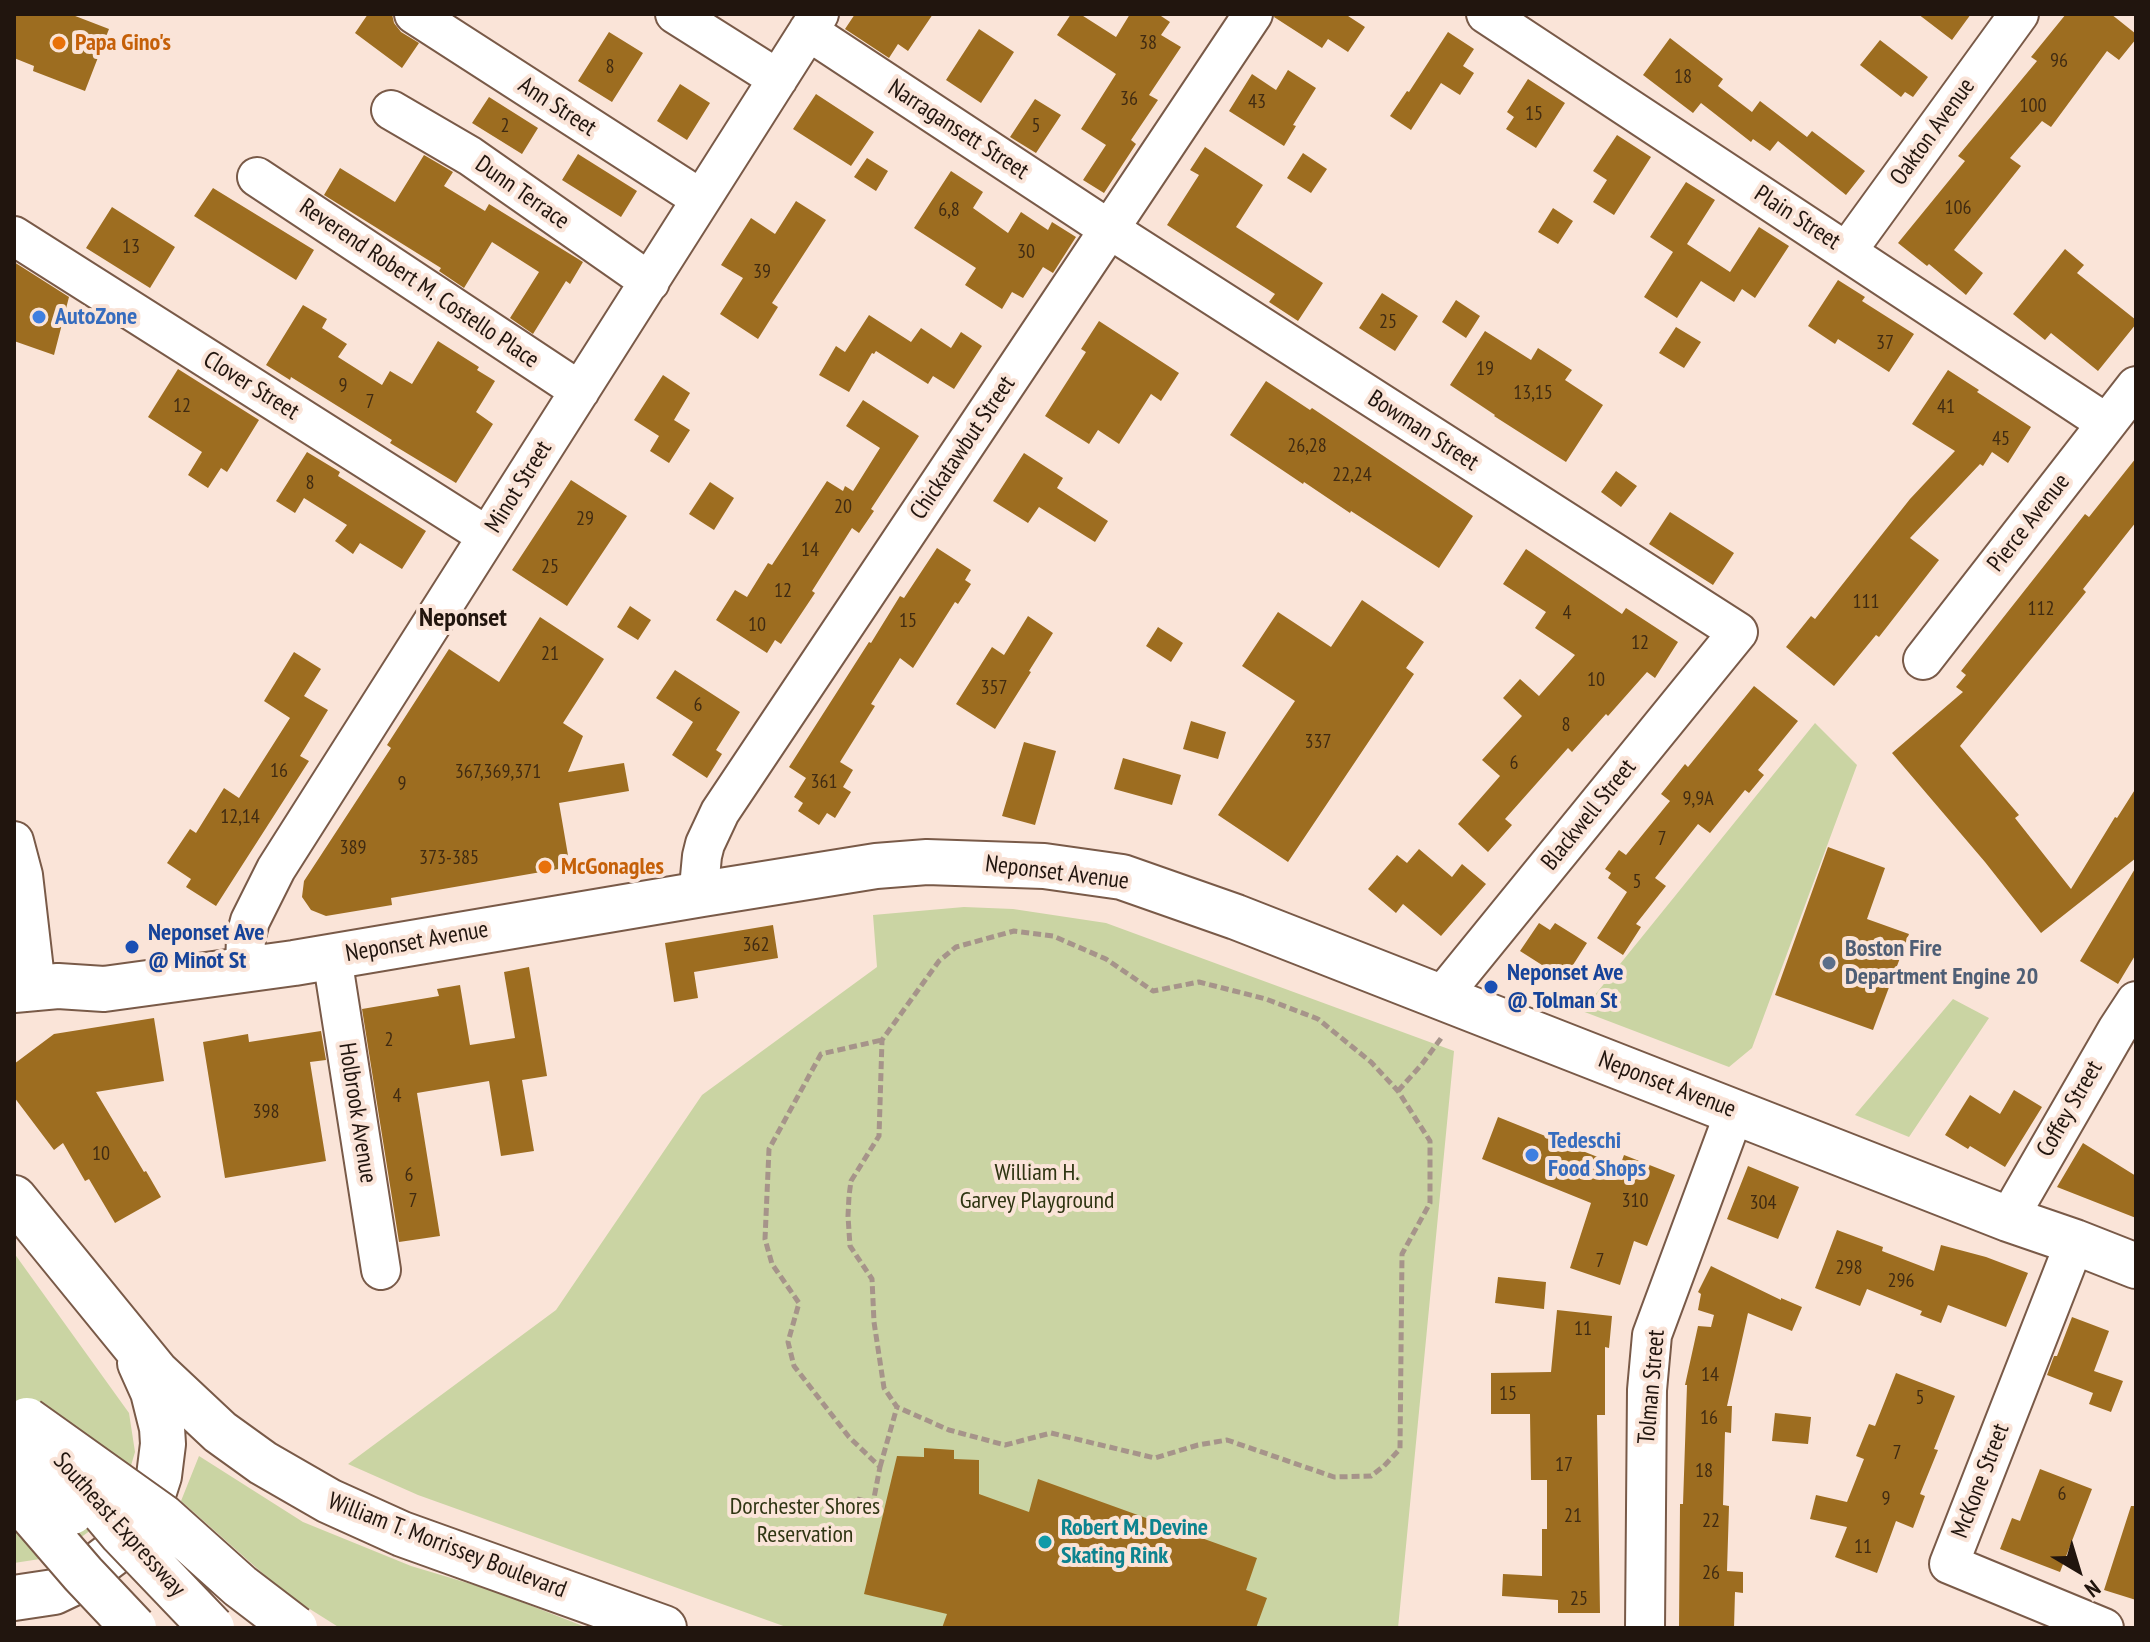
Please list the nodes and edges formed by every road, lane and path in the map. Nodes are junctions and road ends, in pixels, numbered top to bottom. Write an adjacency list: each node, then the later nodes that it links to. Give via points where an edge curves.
1 (414, 14): 10 (street, Ann Street)
2 (675, 14): 7 (street)
3 (1253, 14): 11 (street, Chickatawbut Street)
4 (1486, 14): 13 (street, Plain Street)
5 (2019, 14): 13 (street, Oakton Avenue)
6 (813, 23): 7 (street, Minot Street); 11 (street, Narragansett Street)
7 (778, 79): 10 (street, Minot Street)
8 (391, 110): 14 (street, Dunn Terrace, via 470,156)
9 (257, 177): 16 (street, Reverend Robert M. Costello Place)
10 (701, 199): 14 (street, Minot Street)
11 (1109, 229): 19 (street, Bowman Street); 22 (street, Chickatawbut Street, via 720,812 702,856)
12 (14, 236): 18 (street, Clover Street)
13 (1847, 251): 17 (street, Plain Street)
14 (650, 282): 16 (street, Minot Street)
15 (2136, 386): 17 (street, Pierce Avenue)
16 (580, 391): 18 (street, Minot Street)
17 (2106, 423): 20 (street, Pierce Avenue)
18 (487, 536): 24 (street, Minot Street, via 276,869 250,921)
19 (1738, 632): 27 (street, Blackwell Street)
20 (1923, 660)
21 (14, 841): 25 (street, via 23,875)
22 (702, 894): 23 (main road, Neponset Avenue); 27 (main road, Neponset Avenue, via 927,862 1044,866 1122,877 1236,917)
23 (332, 957): 24 (main road, Neponset Avenue); 35 (street, Holbrook Avenue)
24 (245, 969): 25 (main road, Neponset Avenue, via 79,993 51,1002)
25 (21, 999)
26 (2136, 1001): 32 (street, Coffey Street)
27 (1442, 1017): 29 (path); 30 (main road, Neponset Avenue)
28 (882, 1040): 29 (path, via 939,961 956,947 1014,931 1053,936 1106,959 1153,991 1199,982 1318,1019); 37 (path, via 879,1136 851,1181 848,1216 850,1246 872,1279 884,1388); 39 (path, via 821,1054 769,1149 765,1239 772,1264 799,1303 788,1342 794,1366 849,1437)
29 (1398, 1091): 37 (path, via 1430,1141 1430,1203 1402,1254 1400,1449 1371,1476 1334,1477 1227,1440 1155,1458 1051,1433 1005,1445 949,1430)
30 (1735, 1111): 32 (main road, Neponset Avenue); 50 (street, Tolman Street, via 1652,1335)
31 (14, 1198): 36 (main road, William T. Morrissey Boulevard)
32 (2008, 1219): 33 (main road, Neponset Avenue)
33 (2075, 1242): 34 (main road, Neponset Avenue); 51 (street, McKone Street, via 1949,1564)
34 (2136, 1266)
35 (381, 1270)
36 (126, 1337): 43 (main road, via 159,1411 163,1444 149,1507 124,1545 75,1582 54,1592); 49 (main road, William T. Morrissey Boulevard, via 220,1432 308,1490 402,1534)
37 (897, 1407): 39 (path)
38 (21, 1432): 46 (main road, bridge, via 105,1550); 47 (main road, Southeast Expressway, bridge); 48 (main road, bridge, via 163,1517)
39 (880, 1467): 41 (path, via 873,1503)
40 (14, 1494): 45 (main road, bridge)
41 (857, 1499)
42 (14, 1530): 44 (main road)
43 (14, 1598)
44 (102, 1628)
45 (134, 1628)
46 (179, 1628)
47 (212, 1628)
48 (295, 1628)
49 (664, 1628)
50 (1645, 1628)
51 (2104, 1628)

